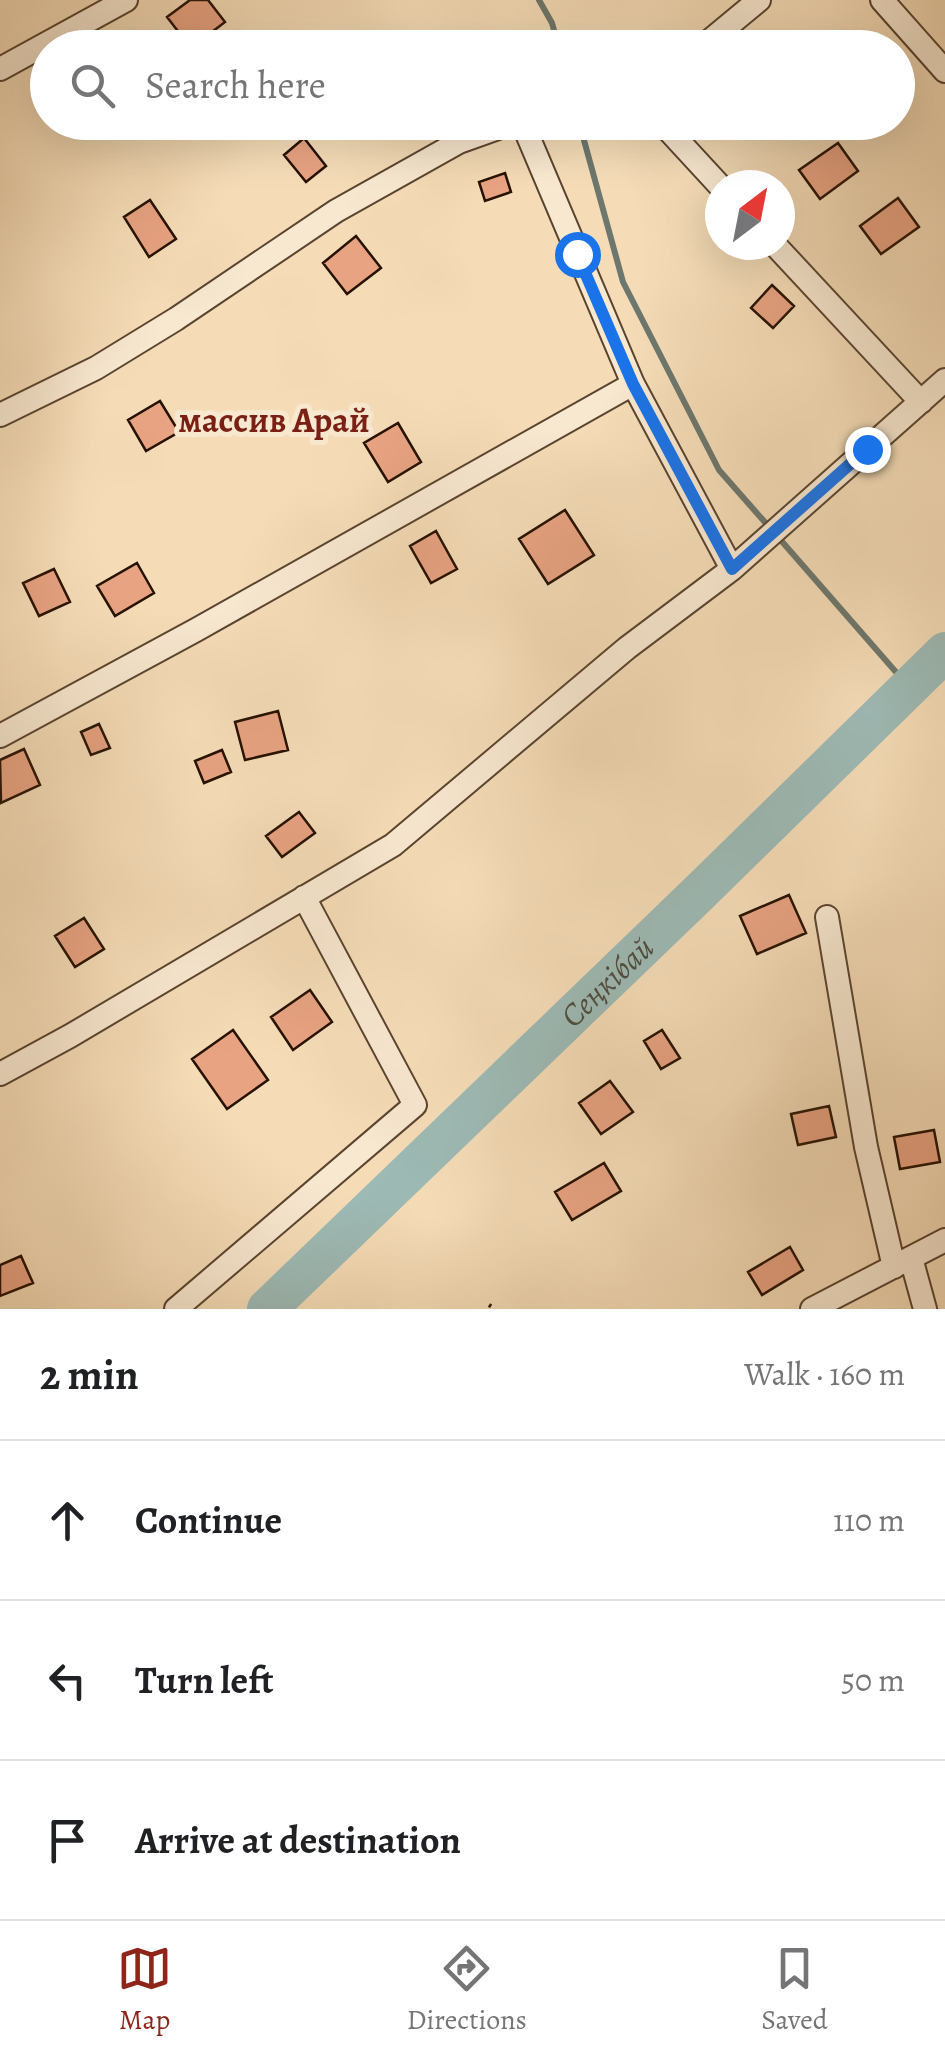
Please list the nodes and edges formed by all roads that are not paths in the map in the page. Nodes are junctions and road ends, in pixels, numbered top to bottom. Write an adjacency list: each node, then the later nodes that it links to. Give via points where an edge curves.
1 (126, 0): 4 (street)
2 (759, 0): 5 (street)
3 (882, 0): 6 (street)
4 (71, 30)
5 (722, 30)
6 (909, 30)
7 (915, 37): 10 (street)
8 (30, 53): 9 (street)
9 (0, 69)
10 (945, 71)
11 (465, 140): 19 (street, via 336,211 96,368)
12 (526, 140): 17 (street)
13 (677, 140): 14 (street)
14 (705, 170)
15 (789, 260): 18 (street)
16 (945, 380): 18 (street)
17 (633, 384): 20 (street); 21 (street)
18 (921, 402): 20 (street)
19 (0, 415)
20 (732, 569): 22 (street, via 393,844)
21 (0, 736)
22 (304, 897): 24 (street); 27 (street, via 416,1105)
23 (827, 917): 26 (street, via 866,1146)
24 (0, 1074)
25 (945, 1240): 26 (street)
26 (903, 1262): 28 (street); 29 (street)
27 (176, 1309)
28 (812, 1309)
29 (925, 1309)

